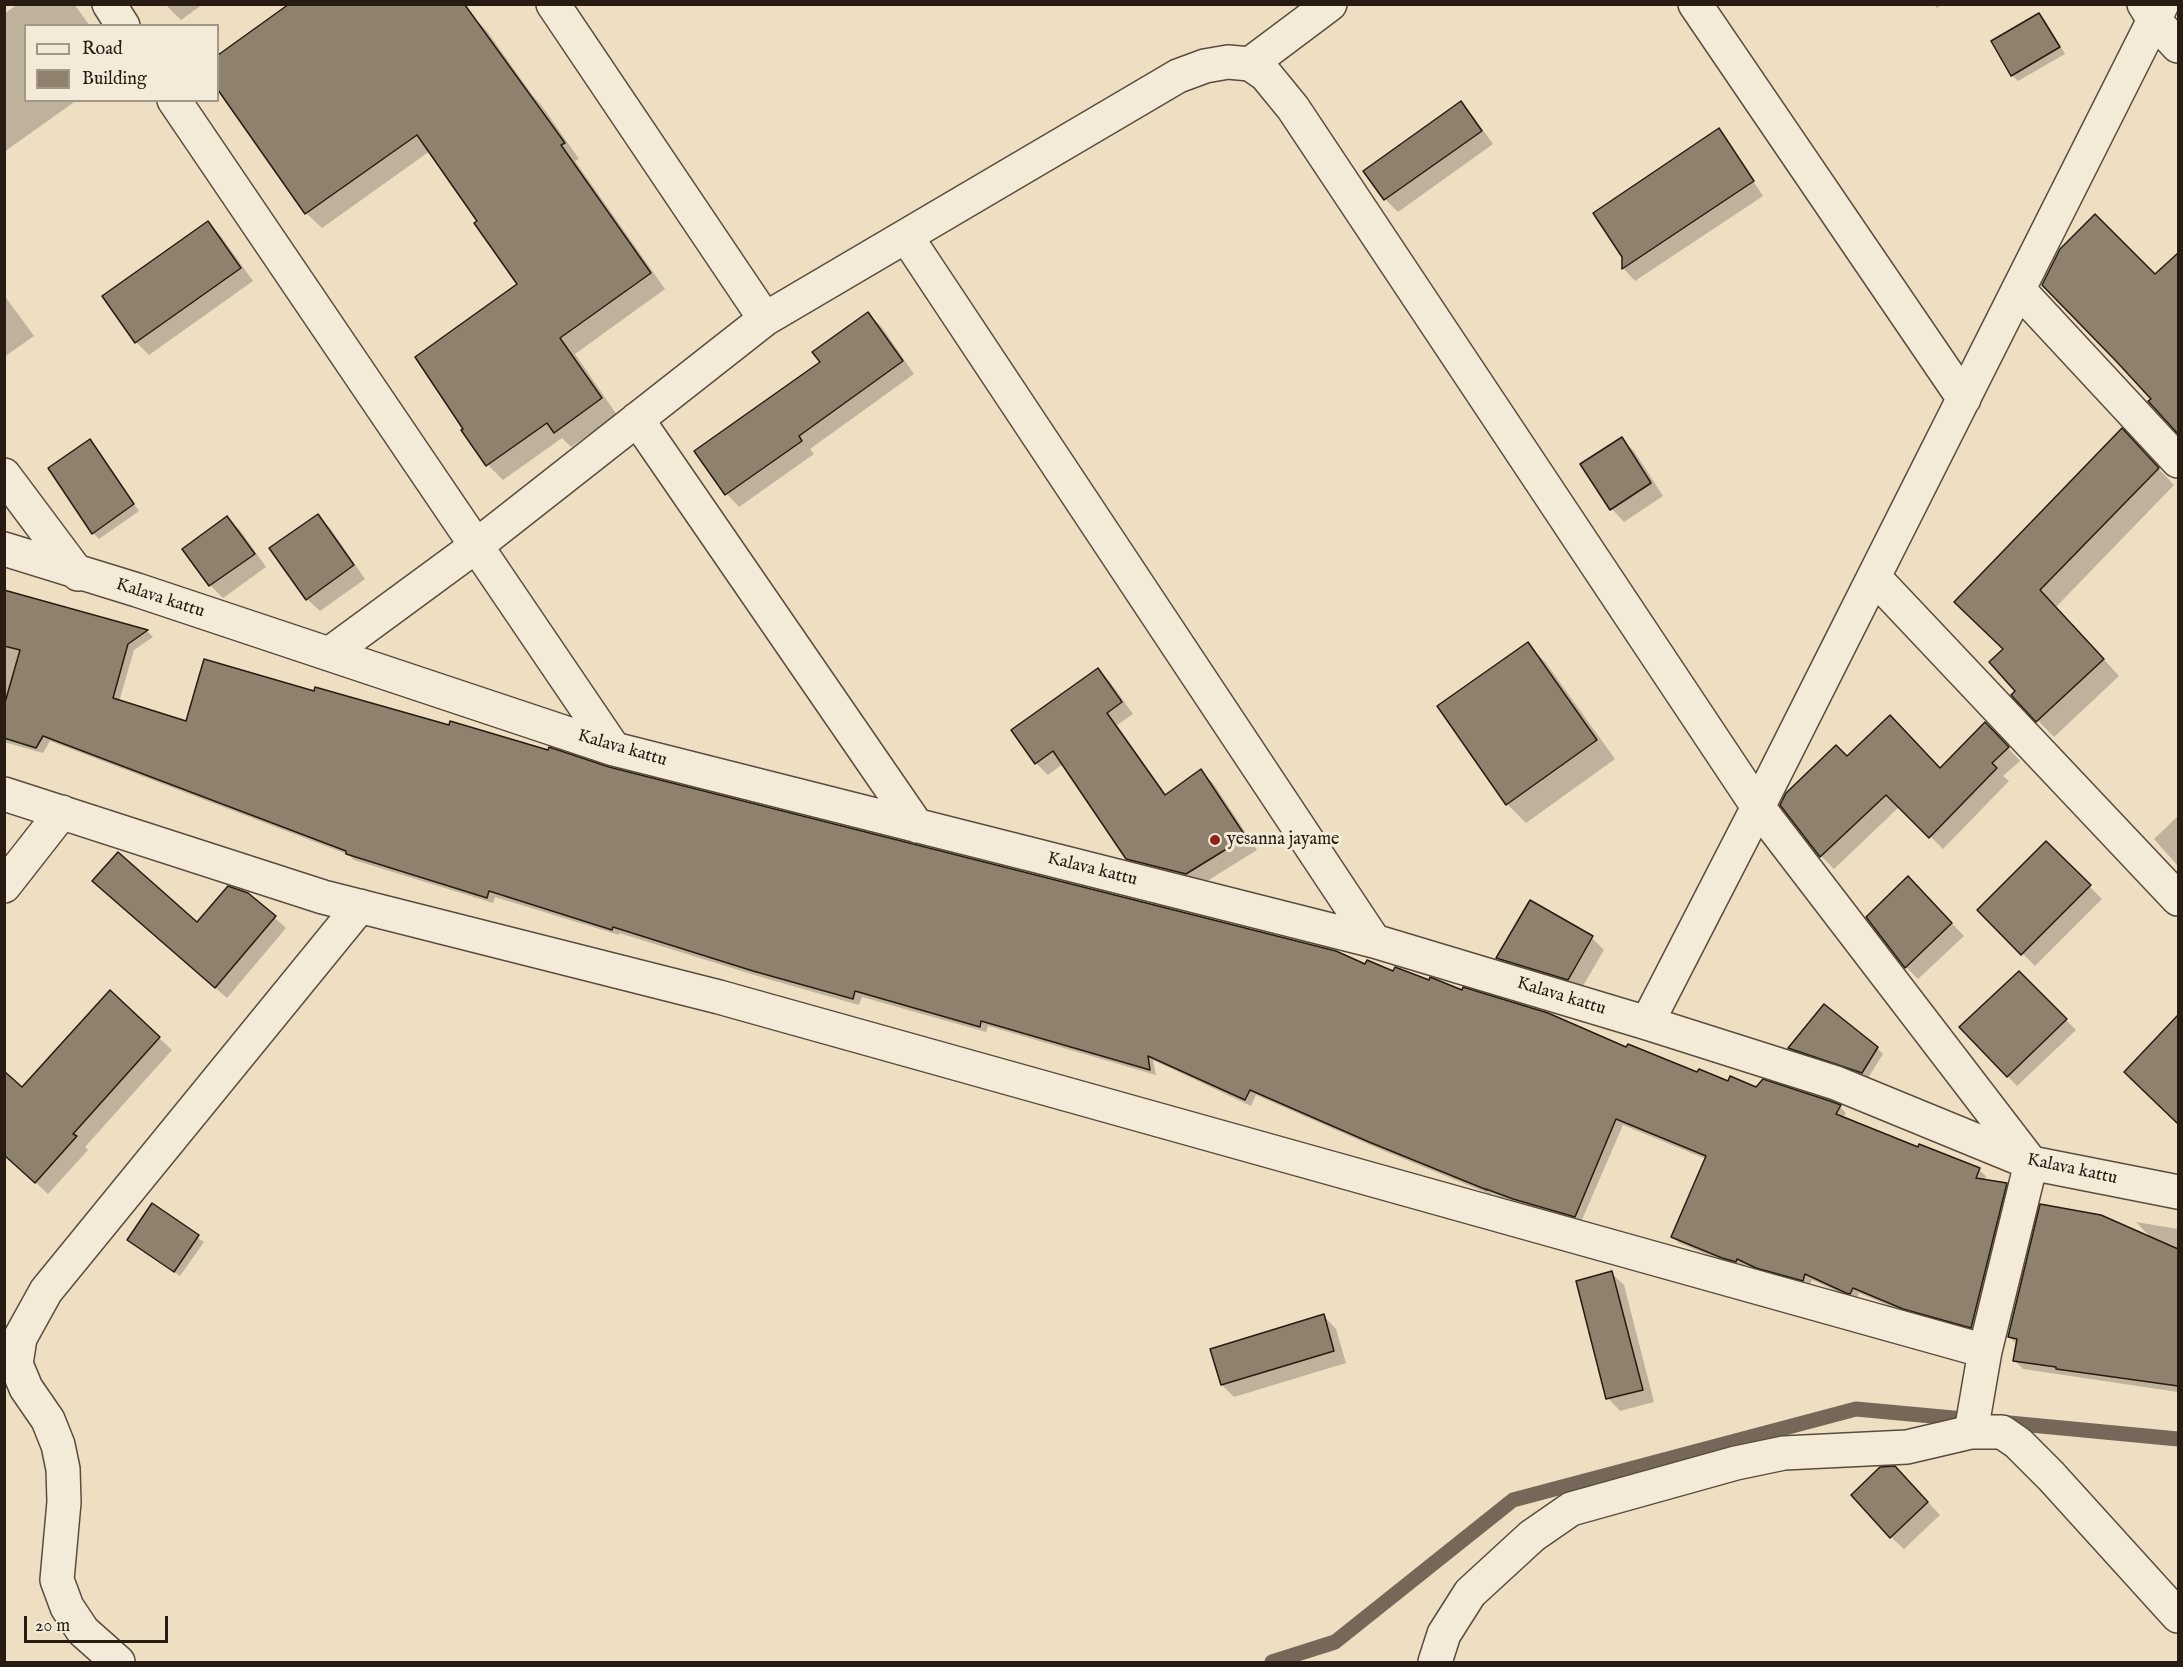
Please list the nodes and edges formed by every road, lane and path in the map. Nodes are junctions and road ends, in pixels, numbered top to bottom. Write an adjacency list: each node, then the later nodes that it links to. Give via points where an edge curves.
1 (108, 4): 6 (street)
2 (553, 4): 12 (street)
3 (1330, 4): 8 (street)
4 (1695, 4): 13 (street)
5 (2153, 10): 7 (street); 11 (street)
6 (122, 24)
7 (2178, 46)
8 (1250, 64): 10 (street, via 1228,62 1178,76); 24 (street, via 1266,75 1293,108)
9 (175, 102): 17 (street)
10 (906, 236): 12 (street); 30 (street)
11 (2019, 290): 13 (street); 15 (street)
12 (765, 319): 14 (street)
13 (1964, 399): 20 (street)
14 (637, 419): 17 (street); 26 (street)
15 (2178, 460)
16 (4, 475): 19 (street)
17 (476, 546): 21 (street); 22 (street)
18 (4, 549): 19 (street, Kalava kattu)
19 (78, 574): 21 (street, Kalava kattu)
20 (1875, 577): 24 (street); 28 (street)
21 (329, 654): 22 (street, Kalava kattu)
22 (614, 749): 26 (street, Kalava kattu)
23 (4, 794): 25 (street)
24 (1758, 807): 31 (street); 32 (street)
25 (62, 813): 27 (street); 29 (street)
26 (917, 826): 30 (street, Kalava kattu)
27 (4, 886)
28 (2178, 899)
29 (360, 906): 34 (street, via 719,997); 37 (street, via 46,1291 20,1338 16,1364 26,1388 48,1420 63,1469 57,1580 67,1607 83,1631)
30 (1374, 942): 31 (street, Kalava kattu)
31 (1647, 1023): 32 (street, Kalava kattu, via 1836,1083)
32 (2031, 1163): 33 (street, Kalava kattu); 34 (street)
33 (2178, 1192)
34 (1985, 1351): 35 (street)
35 (1971, 1428): 36 (street, via 2002,1432 2018,1443); 38 (street, via 1907,1447 1784,1453 1571,1509 1532,1536 1470,1593 1444,1634)
36 (2178, 1616)
37 (118, 1662)
38 (1435, 1662)

